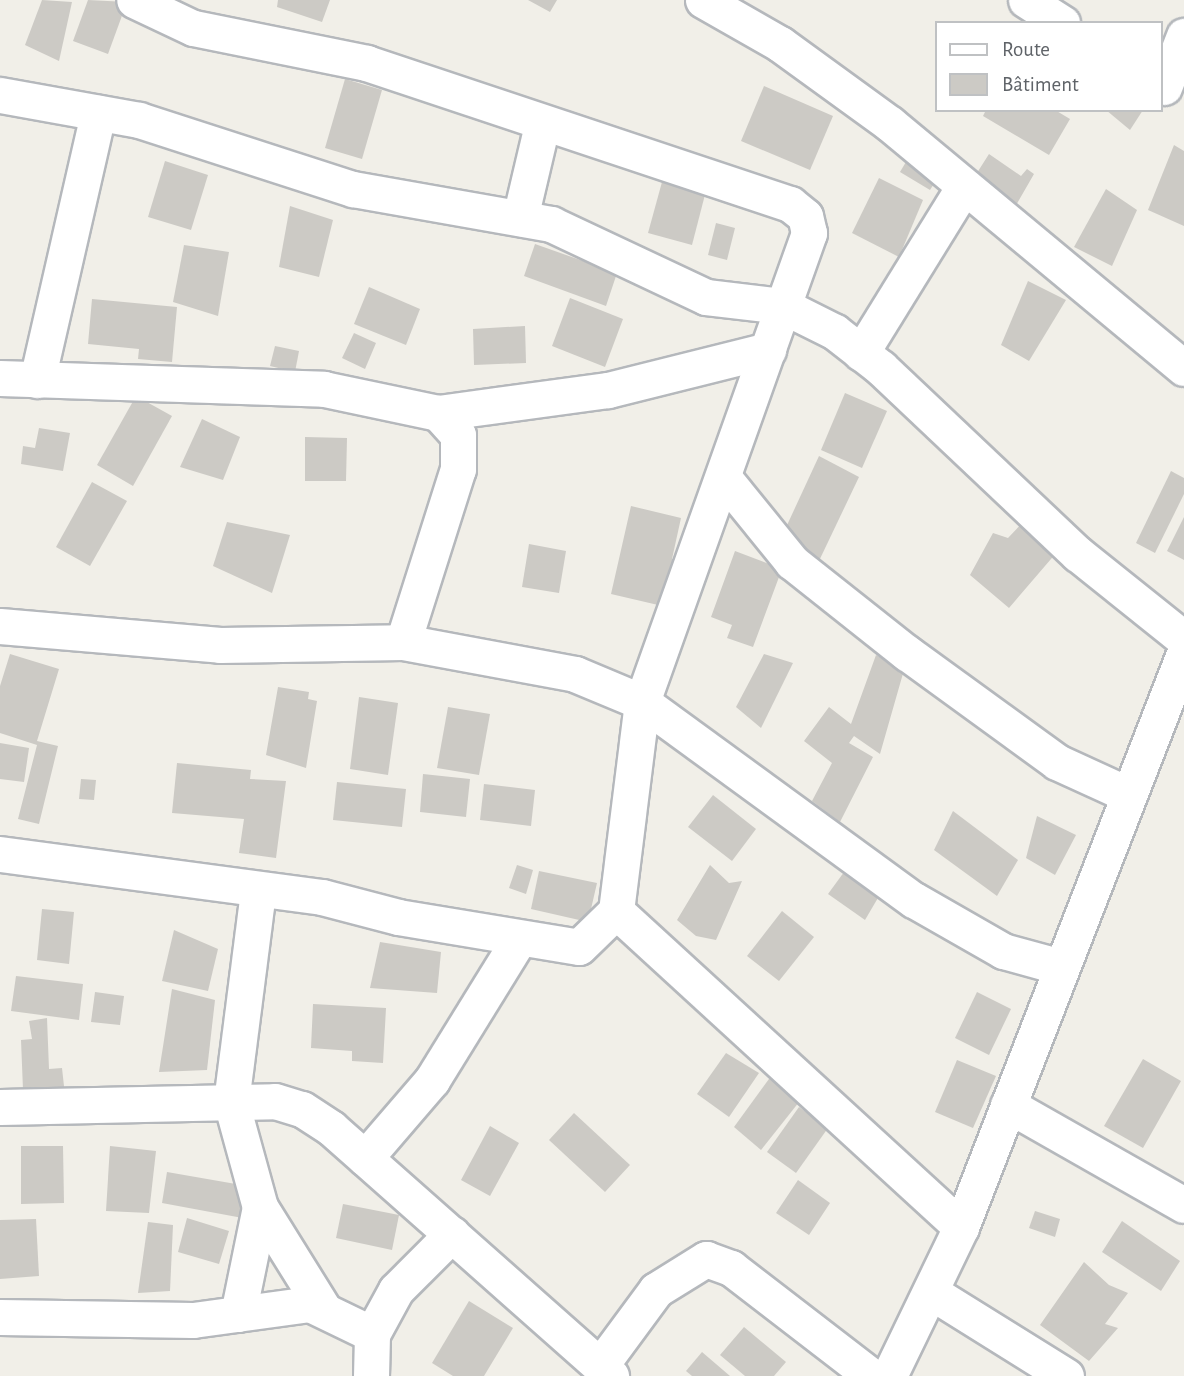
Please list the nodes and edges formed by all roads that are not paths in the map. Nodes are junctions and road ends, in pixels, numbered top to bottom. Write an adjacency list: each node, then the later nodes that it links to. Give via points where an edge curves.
1 (134, 0): 9 (street, via 193,28 367,63)
2 (703, 0): 10 (street, via 780,44)
3 (1026, 0): 4 (street)
4 (1059, 21)
5 (1184, 36): 6 (street)
6 (1170, 91)
7 (0, 95): 8 (street)
8 (98, 113): 11 (street, via 139,120 353,190); 17 (street)
9 (542, 125): 11 (street); 12 (street, via 790,204 805,216 810,233)
10 (964, 186): 14 (street); 15 (street)
11 (520, 218): 12 (street, via 551,224 706,297)
12 (783, 306): 13 (street); 14 (street)
13 (768, 350): 18 (street, via 608,390); 19 (street)
14 (861, 353): 21 (street, via 1078,554)
15 (1184, 368)
16 (0, 378): 17 (street)
17 (37, 380): 18 (street, via 324,389)
18 (439, 413): 22 (street, via 458,435 458,469)
19 (724, 478): 24 (street); 25 (street, via 792,562 907,653 1057,762)
20 (0, 626): 22 (street, via 220,645)
21 (1184, 639)
22 (403, 642): 24 (street, via 534,661)
23 (1184, 654): 25 (street)
24 (642, 702): 28 (street); 30 (street, via 914,900 1003,951)
25 (1129, 795): 30 (street)
26 (0, 854): 27 (street)
27 (258, 891): 29 (street, via 322,897); 31 (street)
28 (615, 911): 29 (street, via 579,947); 37 (street)
29 (519, 939): 34 (street, via 432,1080)
30 (1061, 967): 32 (street)
31 (231, 1102): 33 (street); 34 (street, via 275,1101 302,1109); 36 (street)
32 (1007, 1105): 35 (street); 37 (street)
33 (0, 1107)
34 (365, 1158): 38 (street)
35 (1184, 1205)
36 (260, 1207): 40 (street); 41 (street)
37 (961, 1227): 39 (street)
38 (452, 1234): 43 (street, via 396,1290); 44 (street)
39 (931, 1292): 47 (street); 48 (street)
40 (324, 1310): 41 (street, via 310,1304); 43 (street)
41 (239, 1314): 42 (street)
42 (0, 1317)
43 (372, 1334): 45 (street)
44 (606, 1371): 46 (street, via 656,1290 706,1259 731,1268)
45 (372, 1376)
46 (871, 1376)
47 (890, 1376)
48 (1066, 1376)

